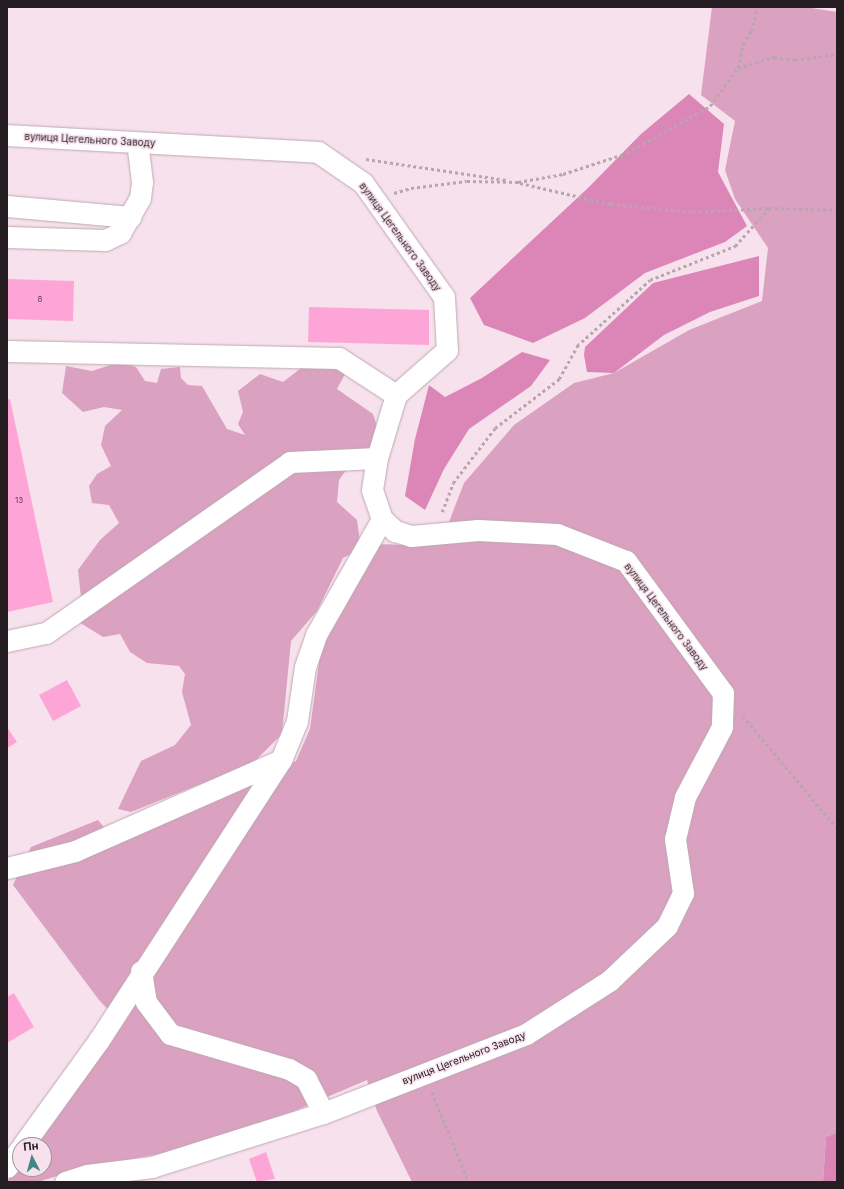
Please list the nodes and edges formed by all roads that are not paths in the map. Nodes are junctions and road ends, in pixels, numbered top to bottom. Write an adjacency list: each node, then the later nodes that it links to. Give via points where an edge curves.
1 (7, 135): 2 (street, вулиця Цегельного Заводу)
2 (137, 143): 4 (street, via 142,182 140,198); 7 (street, вулиця Цегельного Заводу, via 318,152 363,183 444,297 447,350)
3 (7, 206): 4 (street)
4 (131, 217): 5 (street, via 120,233 105,240)
5 (7, 237)
6 (7, 351): 7 (street, via 338,358)
7 (396, 395): 8 (street)
8 (377, 458): 9 (street, via 372,490); 10 (street, via 290,462 46,633)
9 (382, 519): 11 (street, via 317,633 305,667 297,721); 14 (street, вулиця Цегельного Заводу, via 395,531 411,536 478,530 557,534 626,561 723,693 722,727 685,797 675,839 683,893 667,926 609,981 526,1034)
10 (7, 641)
11 (281, 760): 12 (street, via 75,851); 13 (street)
12 (7, 868)
13 (142, 972): 14 (street, via 146,1002 170,1034 290,1069 306,1079); 15 (street, via 99,1040)
14 (323, 1112): 16 (street, вулиця Цегельного Заводу)
15 (29, 1137)
16 (154, 1175): 17 (street, вулиця Цегельного Заводу, via 87,1175)
17 (65, 1182)

